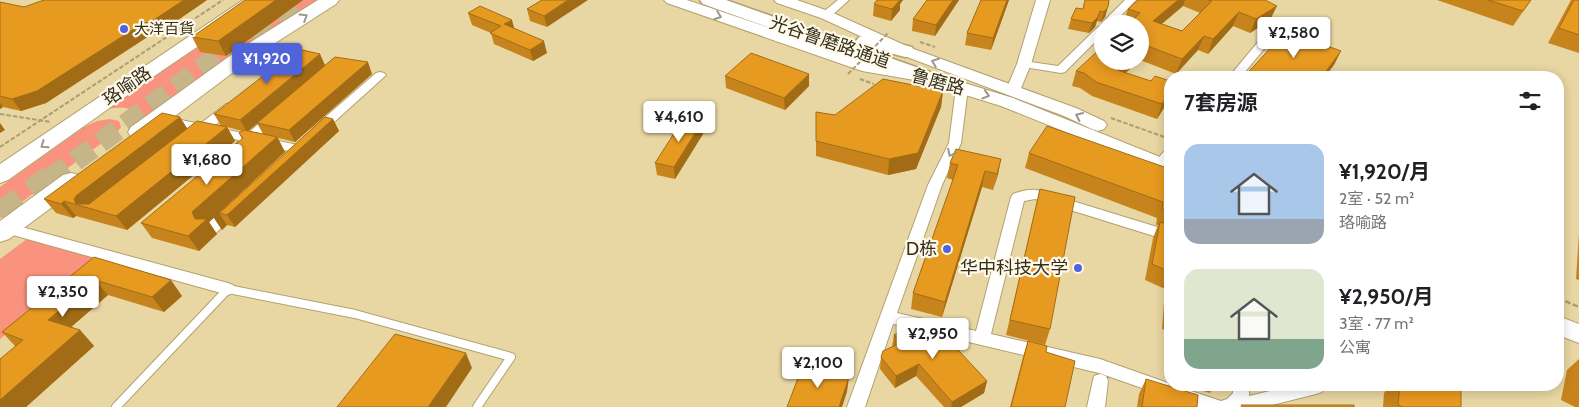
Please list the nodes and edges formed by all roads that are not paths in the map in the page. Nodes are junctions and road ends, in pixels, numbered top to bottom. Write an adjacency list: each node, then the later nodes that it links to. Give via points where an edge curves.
1 (255, 0): 34 (highway, 珞喻路, one-way to 34)
2 (330, 0): 23 (highway, one-way to 2, via 248,52)
3 (672, 0): 18 (main road, 鲁磨路, one-way to 18, via 868,67)
4 (709, 0): 18 (main road, 光谷鲁磨路通道)
5 (744, 0): 14 (main road, 光谷鲁磨路通道, via 851,37)
6 (782, 0): 10 (main road, 鲁磨路)
7 (844, 0): 10 (street)
8 (1043, 0): 15 (street)
9 (1131, 0): 11 (street)
10 (826, 15): 14 (main road, 鲁磨路)
11 (1117, 15)
12 (1094, 37): 15 (street, via 1061,70)
13 (1267, 38): 16 (street)
14 (905, 51): 20 (main road, 鲁磨路, one-way to 14)
15 (1024, 64): 20 (street)
16 (1239, 71)
17 (380, 75): 28 (street)
18 (923, 76): 19 (main road, 鲁磨路)
19 (962, 88): 31 (main road, 鲁磨路, one-way to 31); 40 (street, one-way to 40, via 955,143 935,185)
20 (1014, 90): 30 (main road, 鲁磨路, one-way to 20, via 1070,112)
21 (239, 100): 24 (street)
22 (284, 109): 25 (street)
23 (157, 118): 24 (street); 26 (highway)
24 (202, 129): 25 (street); 27 (street)
25 (249, 139): 28 (street); 29 (street)
26 (125, 141)
27 (186, 141)
28 (305, 143): 32 (street)
29 (234, 152)
30 (1164, 158)
31 (1164, 158)
32 (283, 162)
33 (86, 170): 37 (highway)
34 (0, 176)
35 (240, 202): 36 (street)
36 (211, 229)
37 (3, 230): 39 (street)
38 (1164, 234): 45 (street, via 1035,194 1018,197)
39 (228, 289): 51 (lane); 52 (lane, via 355,314 510,357)
40 (888, 317): 45 (street); 53 (street)
41 (1564, 318): 42 (main road)
42 (1579, 324)
43 (1564, 328): 44 (main road)
44 (1579, 334)
45 (982, 338): 47 (street, via 1100,366)
46 (1100, 381): 54 (street)
47 (1164, 388)
48 (1171, 391): 55 (street)
49 (1241, 391): 55 (street, via 1232,405)
50 (1300, 391): 56 (street)
51 (116, 407)
52 (478, 407)
53 (856, 407)
54 (1096, 407)
55 (1217, 407)
56 (1234, 407)

